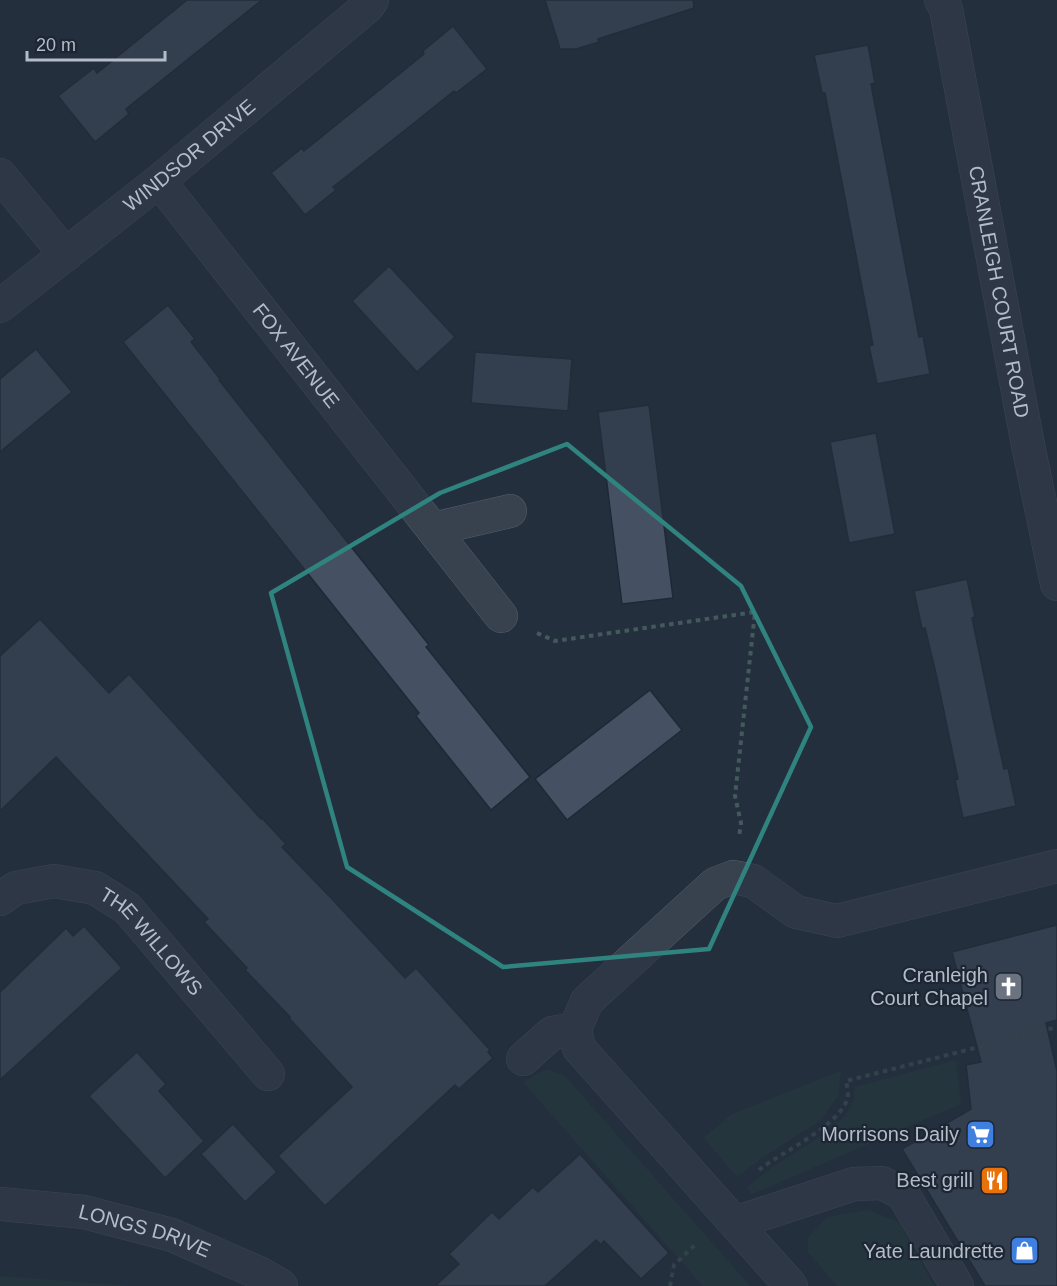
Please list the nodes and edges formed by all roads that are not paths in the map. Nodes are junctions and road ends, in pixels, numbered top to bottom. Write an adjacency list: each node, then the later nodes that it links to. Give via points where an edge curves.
1 (372, 0): 4 (street, WINDSOR DRIVE)
2 (941, 0): 8 (street, CRANLEIGH COURT ROAD, via 946,9 1028,445)
3 (0, 175): 5 (street)
4 (159, 181): 5 (street, WINDSOR DRIVE); 9 (street, FOX AVENUE)
5 (66, 255): 6 (street, WINDSOR DRIVE)
6 (0, 306)
7 (510, 511): 9 (street)
8 (1050, 517): 10 (street, CRANLEIGH COURT ROAD)
9 (432, 529): 11 (street, FOX AVENUE)
10 (1057, 584)
11 (501, 616)
12 (1057, 866): 14 (street, via 837,921 796,912 753,881 733,877 715,884 587,1001)
13 (0, 899): 16 (street, THE WILLOWS, via 16,888 54,881 95,888 127,908)
14 (575, 1029): 15 (street, via 552,1033); 18 (street, via 579,1048)
15 (522, 1059)
16 (268, 1074)
17 (0, 1204): 19 (street, LONGS DRIVE, via 84,1212 172,1235)
18 (731, 1218): 20 (street); 21 (street, via 854,1184 882,1183 903,1194)
19 (281, 1286)
20 (791, 1286)
21 (957, 1286)

